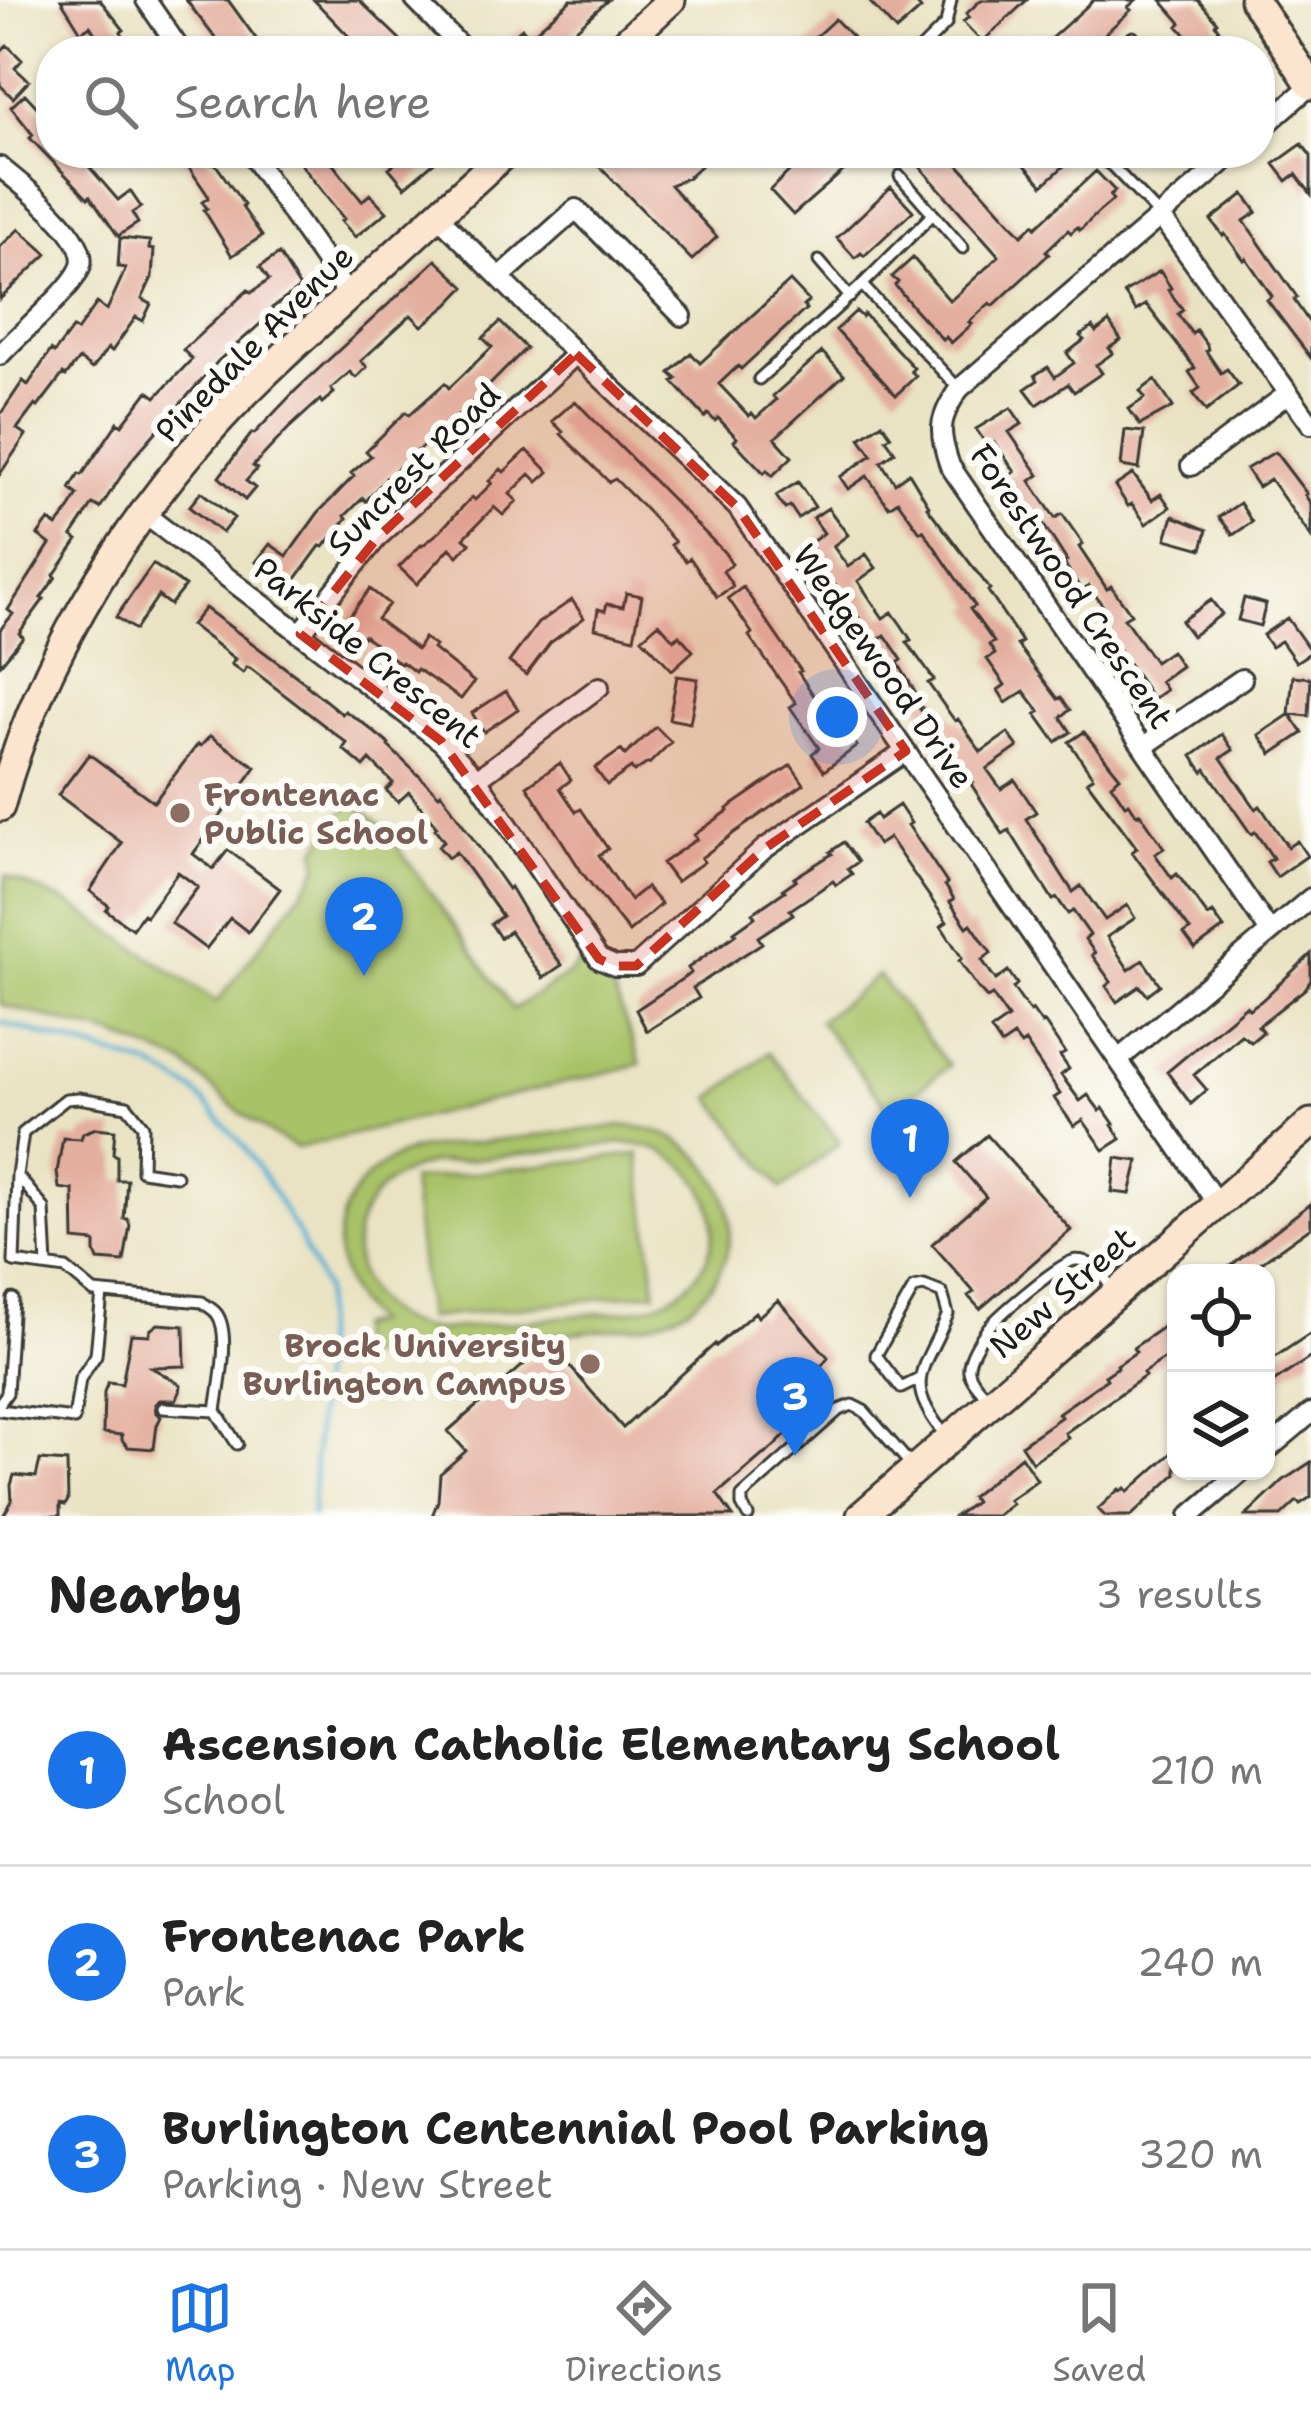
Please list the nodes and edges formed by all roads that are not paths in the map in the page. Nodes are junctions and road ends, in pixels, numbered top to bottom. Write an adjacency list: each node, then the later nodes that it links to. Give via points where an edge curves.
1 (146, 0): 6 (street)
2 (415, 0): 7 (street)
3 (671, 0): 8 (street)
4 (1255, 0): 10 (street)
5 (949, 1): 9 (lane, via 946,23)
6 (171, 36)
7 (450, 36)
8 (632, 36)
9 (933, 36)
10 (1311, 85): 11 (street)
11 (1275, 117)
12 (0, 167): 29 (street, via 73,234 82,257 76,276)
13 (260, 168): 25 (street)
14 (489, 168): 18 (street, Pinedale Avenue)
15 (1114, 168): 20 (lane)
16 (1217, 168): 20 (street)
17 (900, 176): 19 (lane)
18 (437, 215): 23 (street, Wedgewood Drive); 25 (street, Pinedale Avenue)
19 (932, 215): 21 (lane); 24 (lane)
20 (1161, 217): 31 (street); 32 (street)
21 (963, 248)
22 (819, 261): 26 (lane)
23 (500, 277): 27 (street, via 583,202); 28 (street, Wedgewood Drive)
24 (862, 285): 26 (lane); 31 (lane)
25 (349, 296): 35 (street, Pinedale Avenue, via 236,403)
26 (850, 297): 30 (lane)
27 (682, 316)
28 (576, 354): 36 (street, Suncrest Road, via 377,538); 40 (street, Wedgewood Drive, via 737,507)
29 (0, 356)
30 (759, 380)
31 (959, 389): 39 (street, Forestwood Crescent, via 942,412 950,466)
32 (1289, 393): 33 (street); 34 (street)
33 (1311, 424)
34 (1191, 466)
35 (143, 513): 36 (street, Parkside Crescent); 42 (street, Pinedale Avenue, via 55,662)
36 (300, 634): 41 (street, Parkside Crescent, via 441,740)
37 (1242, 679): 39 (street)
38 (599, 687): 41 (street)
39 (1144, 746): 44 (street, Forestwood Crescent)
40 (906, 751): 41 (street, Parkside Crescent, via 764,849 636,967 599,959); 45 (street, Wedgewood Drive)
41 (476, 779)
42 (0, 807)
43 (1311, 898): 44 (street)
44 (1270, 932): 45 (street)
45 (1119, 1059): 49 (street, Wedgewood Drive)
46 (1311, 1123): 49 (street, New Street)
47 (17, 1175): 48 (lane, via 23,1133 66,1099 79,1098 127,1106 143,1126 142,1171); 50 (lane, via 44,1208); 50 (lane, via 14,1262)
48 (176, 1176)
49 (1218, 1204): 51 (street, New Street)
50 (46, 1266): 52 (lane)
51 (1117, 1292): 56 (street, New Street); 56 (lane, via 1092,1265 1063,1262 987,1329 969,1364)
52 (102, 1293): 55 (lane, via 96,1355 80,1379 74,1419); 58 (lane, via 202,1302 214,1311 224,1344)
53 (13, 1299): 55 (lane)
54 (919, 1378): 54 (lane, via 948,1314 942,1293 924,1286 914,1288 876,1355 901,1388); 60 (lane, via 920,1399)
55 (2, 1399)
56 (991, 1402): 60 (street, New Street)
57 (164, 1408): 58 (lane)
58 (216, 1411): 62 (lane)
59 (1311, 1413): 61 (street)
60 (948, 1439): 63 (street, New Street)
61 (1275, 1443)
62 (237, 1444)
63 (914, 1469): 65 (lane, via 852,1405 742,1496); 66 (street, New Street)
64 (1232, 1480): 67 (street)
65 (748, 1516)
66 (861, 1516)
67 (1190, 1516)

